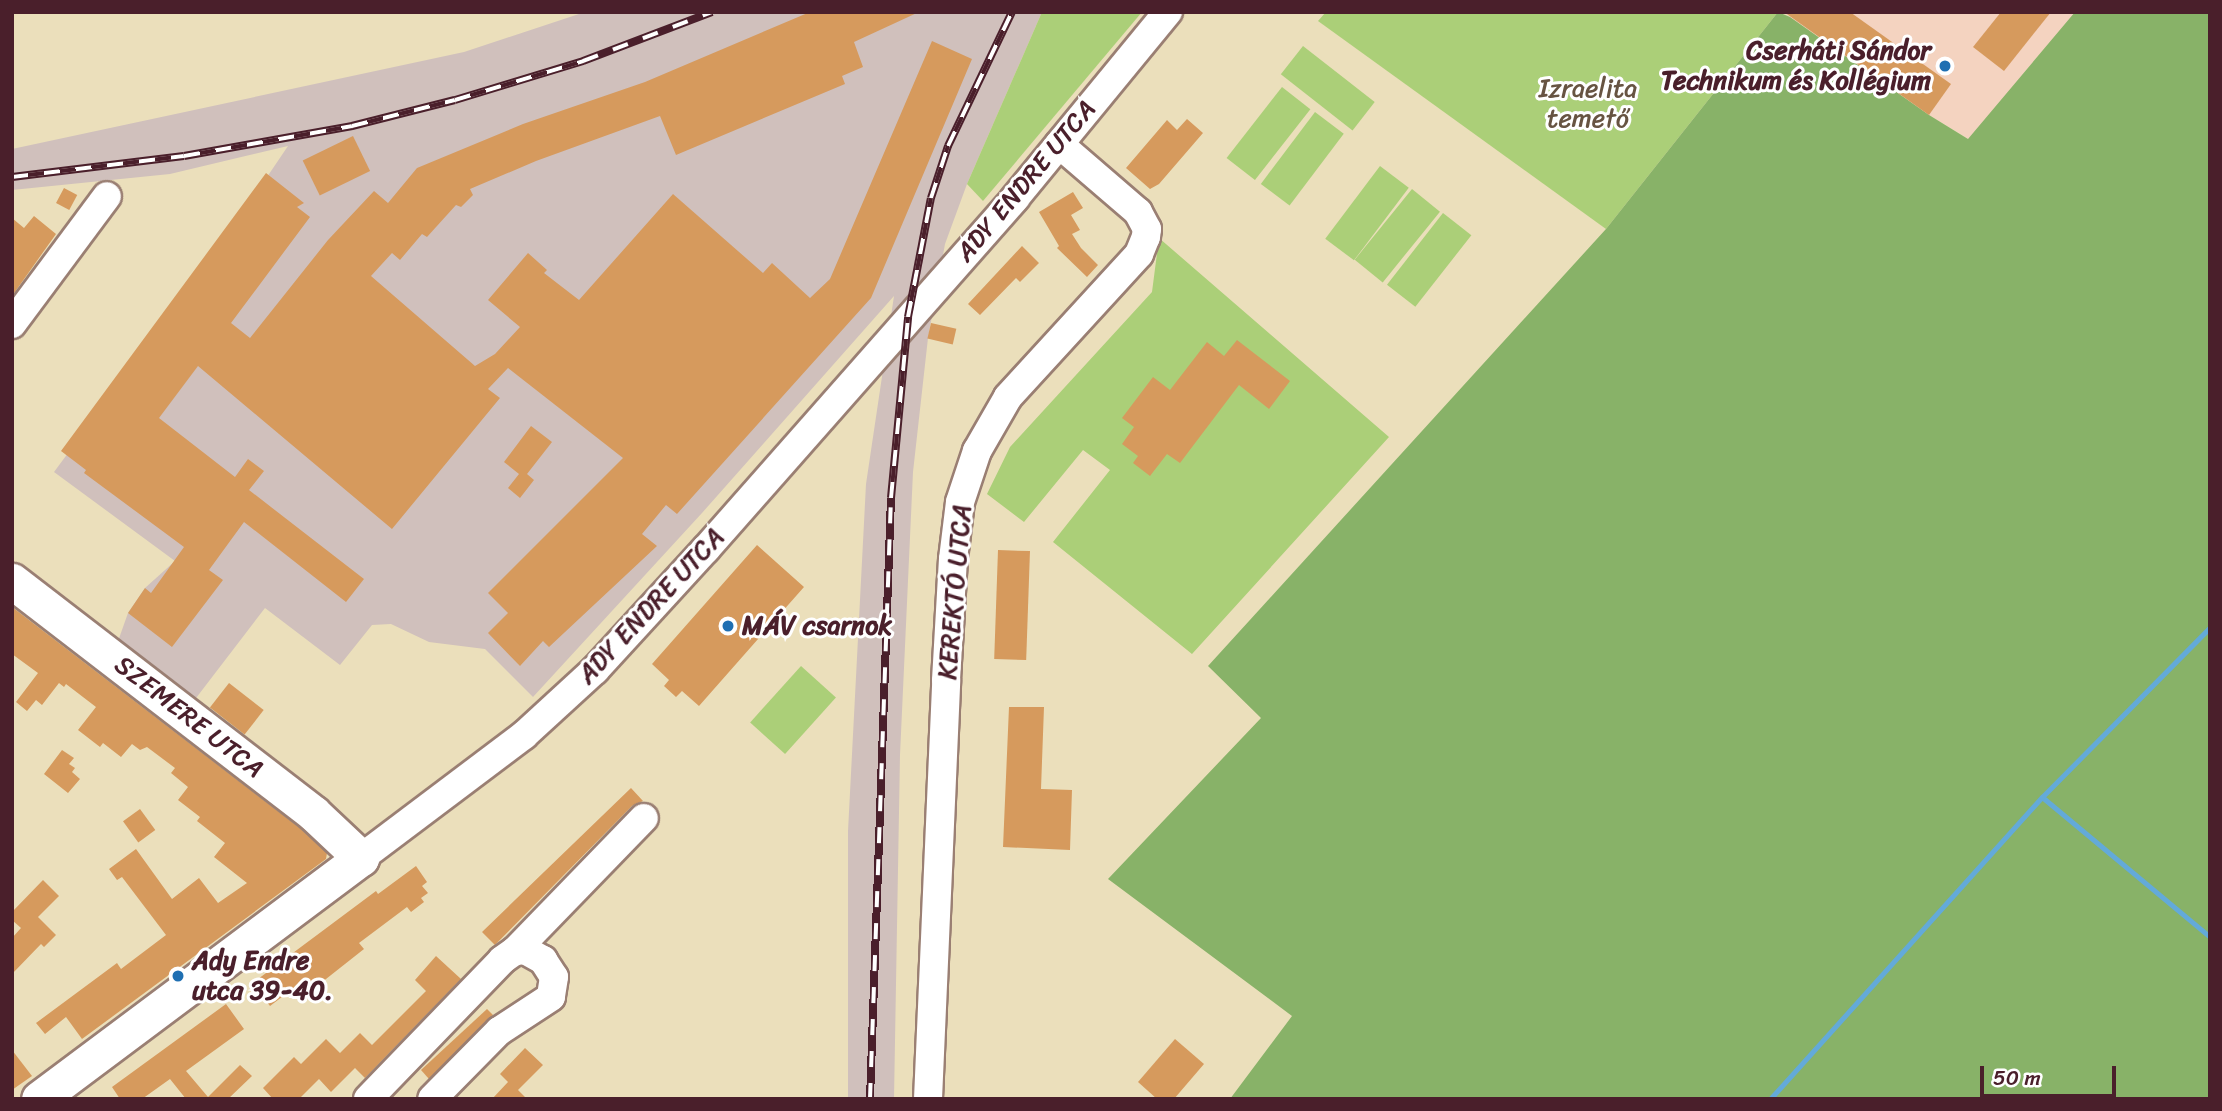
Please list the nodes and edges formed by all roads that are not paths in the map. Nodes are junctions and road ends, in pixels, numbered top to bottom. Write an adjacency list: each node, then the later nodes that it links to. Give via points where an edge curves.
1 (1168, 12): 2 (street, ADY ENDRE UTCA)
2 (1059, 144): 7 (street, ADY ENDRE UTCA, via 595,670 524,735); 12 (street, KEREKTÓ UTCA, via 1138,212 1146,237 1139,254 1008,397 977,451 960,502 948,640)
3 (107, 196): 4 (street)
4 (12, 324)
5 (12, 582): 7 (main road, SZEMERE UTCA, via 313,813)
6 (644, 818): 8 (street)
7 (361, 858): 9 (main road, ADY ENDRE UTCA)
8 (515, 951): 10 (street); 11 (street, via 535,954 550,968 555,986 551,997 499,1031)
9 (39, 1099)
10 (368, 1099)
11 (432, 1099)
12 (928, 1099)

